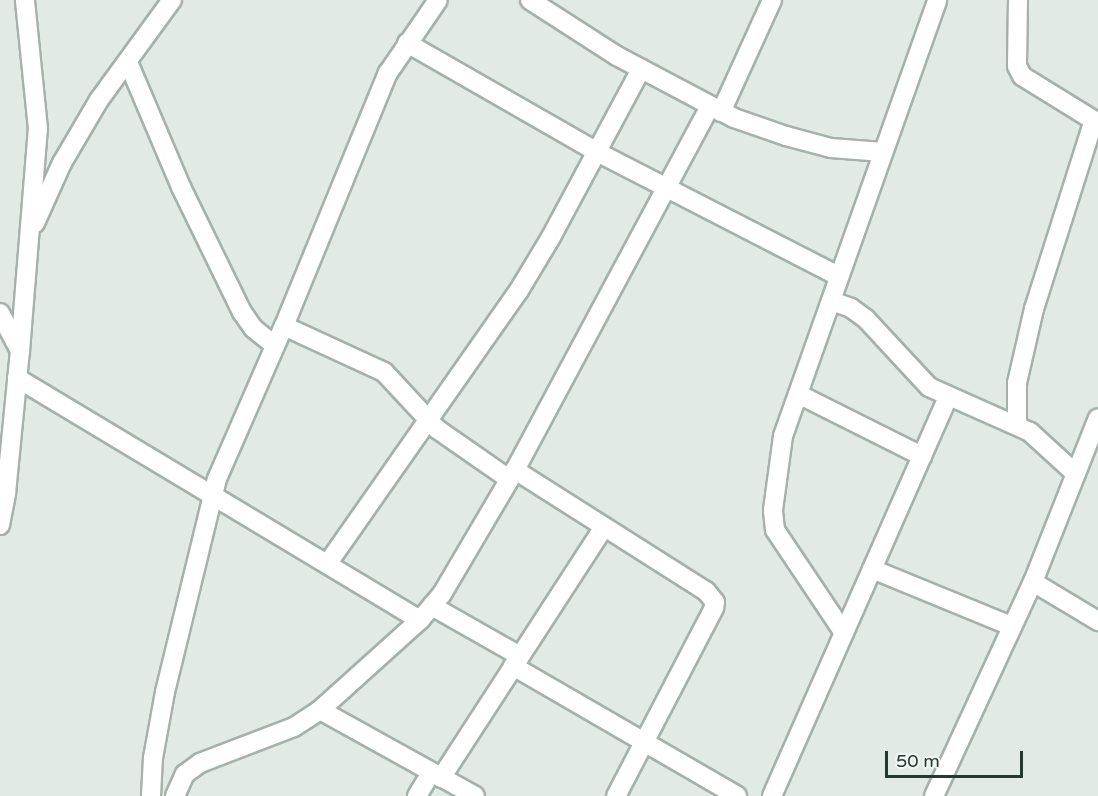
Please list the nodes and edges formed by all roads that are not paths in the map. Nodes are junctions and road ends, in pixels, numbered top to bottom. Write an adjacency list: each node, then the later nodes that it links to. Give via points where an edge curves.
1 (25, 0): 16 (street, via 38,111)
2 (172, 0): 9 (street)
3 (438, 0): 8 (street)
4 (530, 0): 10 (street)
5 (772, 0): 11 (street)
6 (937, 0): 14 (street)
7 (1018, 0): 12 (street, via 1017,66 1022,76)
8 (407, 43): 13 (street); 20 (street, via 388,73)
9 (128, 62): 16 (street, via 99,100 62,163); 21 (street, via 181,187 242,312)
10 (641, 69): 11 (street); 13 (street)
11 (716, 109): 14 (street, via 786,136 831,148); 15 (street)
12 (1096, 121): 28 (street, via 1034,309 1017,383)
13 (597, 152): 15 (street); 27 (street, via 518,292)
14 (883, 153): 17 (street)
15 (666, 188): 17 (street); 31 (street)
16 (30, 236): 22 (street)
17 (838, 276): 18 (street)
18 (831, 301): 24 (street); 25 (street, via 866,319 919,378)
19 (0, 313): 22 (street)
20 (284, 326): 21 (street); 27 (street, via 384,372)
21 (275, 346): 32 (street)
22 (20, 351): 23 (street)
23 (17, 378): 32 (street); 33 (street)
24 (798, 394): 29 (street); 41 (street, via 783,436 772,522)
25 (948, 397): 28 (street); 29 (street)
26 (1098, 418): 30 (street)
27 (427, 420): 31 (street, via 457,444); 35 (street)
28 (1017, 425): 30 (street)
29 (922, 456): 36 (street)
30 (1076, 474): 37 (street)
31 (512, 475): 34 (street); 38 (street, via 442,594)
32 (212, 495): 35 (street); 46 (street, via 165,692 153,758)
33 (0, 525)
34 (604, 527): 42 (street); 44 (street, via 706,591 715,602)
35 (328, 563): 38 (street)
36 (872, 569): 40 (street); 41 (street)
37 (1033, 582): 39 (street); 40 (street)
38 (426, 613): 42 (street); 43 (street)
39 (1098, 621)
40 (1011, 627): 53 (street)
41 (844, 633): 52 (street)
42 (516, 661): 44 (street); 45 (street)
43 (320, 710): 45 (street); 47 (street, via 294,727 200,763 186,774)
44 (644, 742): 50 (street); 51 (street)
45 (436, 776): 48 (street); 49 (street)
46 (151, 796)
47 (174, 796)
48 (417, 796)
49 (475, 796)
50 (616, 796)
51 (737, 796)
52 (772, 796)
53 (934, 796)

